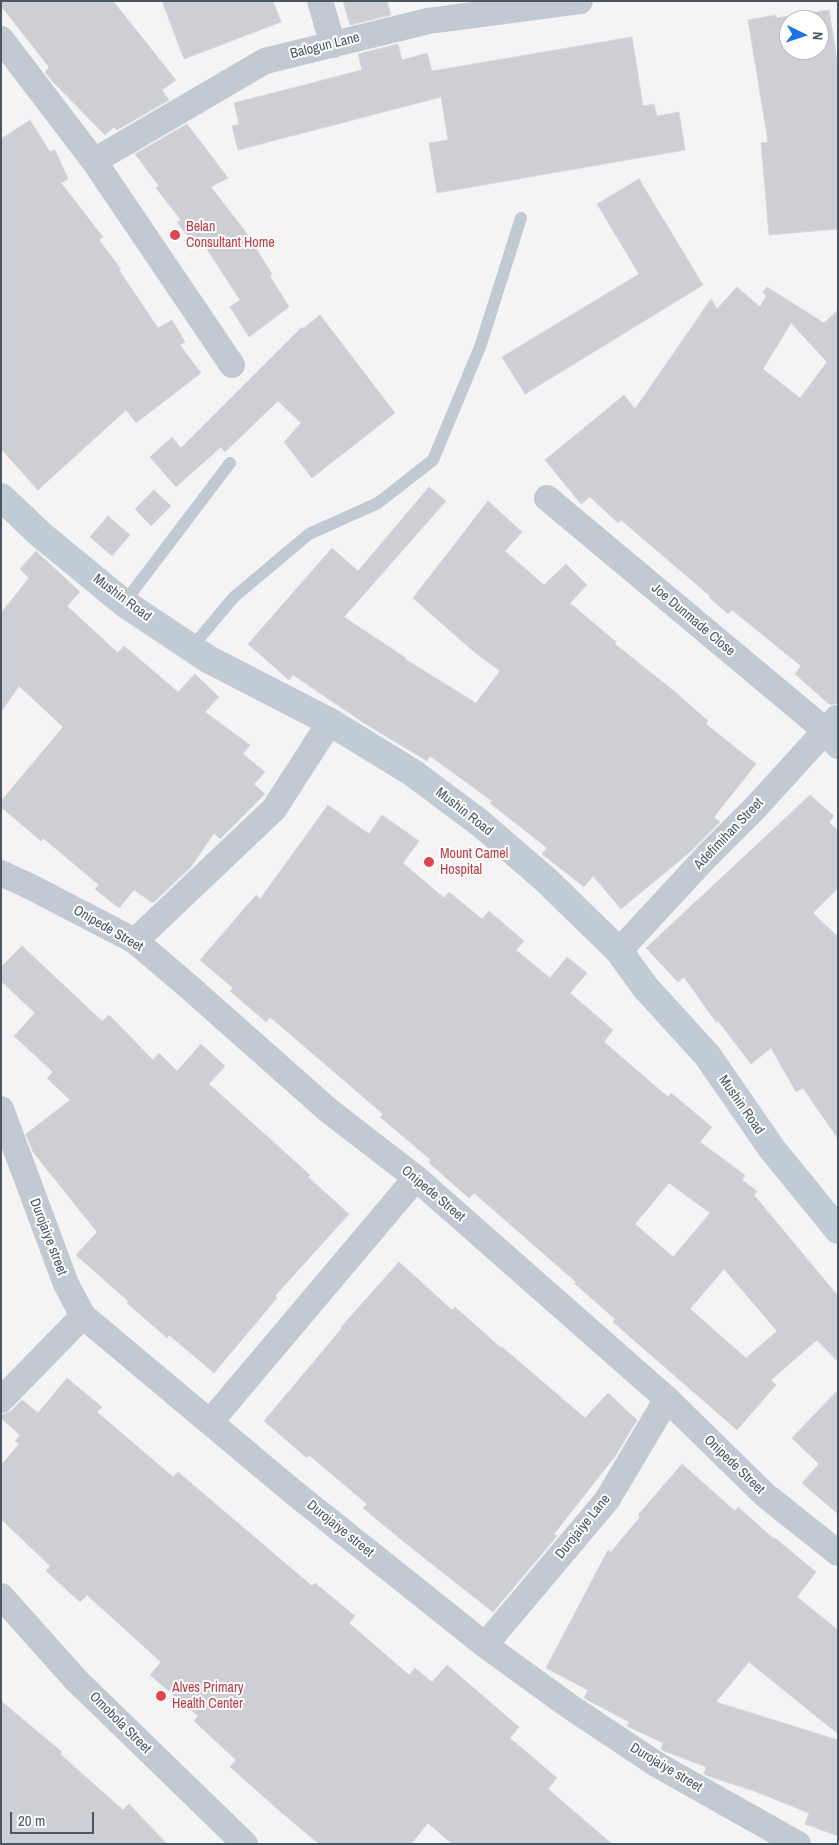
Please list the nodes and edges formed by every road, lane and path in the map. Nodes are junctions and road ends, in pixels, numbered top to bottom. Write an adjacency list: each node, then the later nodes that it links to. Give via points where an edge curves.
1 (320, 1): 4 (street)
2 (580, 1): 4 (street, Balogun Lane, via 428,21)
3 (1, 39): 5 (street)
4 (333, 45): 5 (street, Balogun Lane, via 265,61)
5 (94, 161): 7 (street)
6 (521, 218): 12 (lane, via 480,347 433,460 378,503 309,534 234,597)
7 (232, 365)
8 (230, 463): 11 (lane)
9 (1, 497): 11 (main road, Mushin Road, via 40,534)
10 (546, 498): 14 (street, Joe Dunmade Close)
11 (124, 603): 12 (main road, Mushin Road)
12 (192, 647): 13 (main road, Mushin Road, via 208,659)
13 (330, 722): 16 (street, via 274,810); 17 (main road, Mushin Road, via 412,773 480,822)
14 (834, 731): 17 (street, Adefimihan Street)
15 (1, 873): 16 (street, Onipede Street)
16 (135, 941): 19 (street, Onipede Street, via 328,1110)
17 (619, 951): 20 (main road, Mushin Road, via 645,987 707,1056 772,1150)
18 (1, 1109): 21 (street, Durojaiye street, via 66,1284)
19 (416, 1178): 22 (street, Onipede Street); 24 (street)
20 (838, 1230)
21 (83, 1316): 23 (street); 24 (street, Durojaiye street)
22 (667, 1399): 25 (street, Onipede Street, via 765,1495); 27 (street, Durojaiye Lane, via 607,1500)
23 (1, 1400)
24 (210, 1421): 27 (street, Durojaiye street)
25 (838, 1553)
26 (2, 1598): 28 (street, Omobola Street, via 76,1680)
27 (485, 1645): 29 (street, Durojaiye street, via 656,1764)
28 (245, 1844)
29 (798, 1844)

